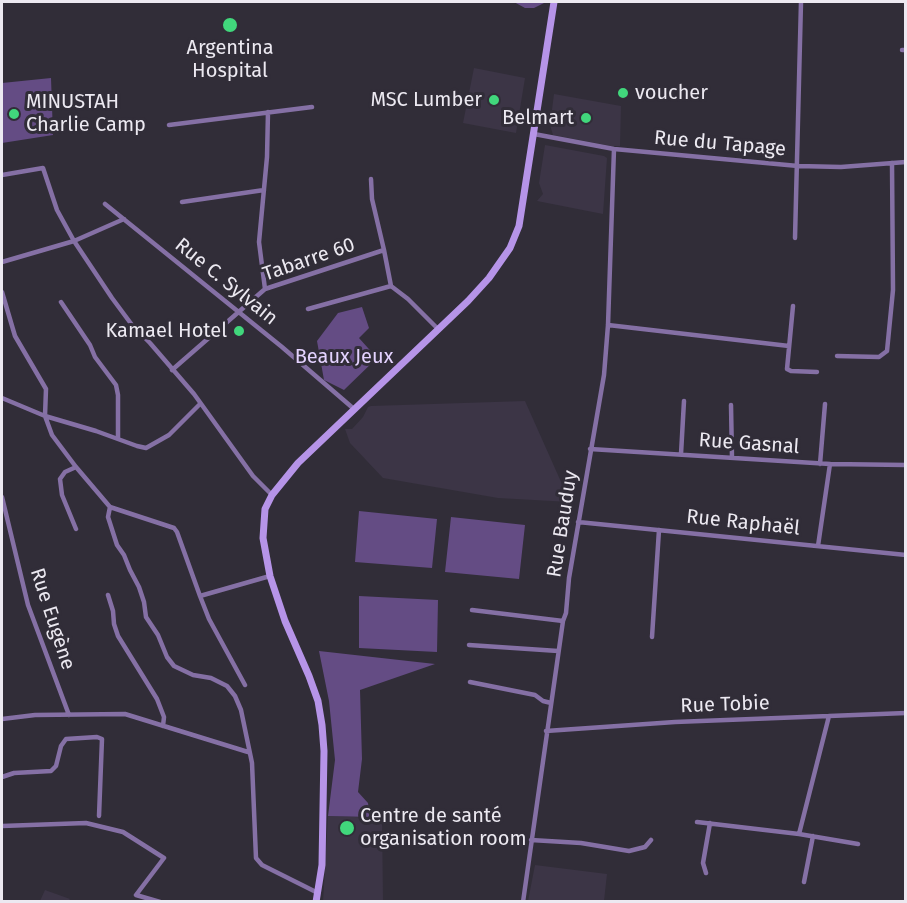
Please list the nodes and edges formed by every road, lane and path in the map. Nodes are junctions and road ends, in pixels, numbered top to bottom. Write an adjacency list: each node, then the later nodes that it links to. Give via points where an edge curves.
1 (554, 2): 6 (main road)
2 (801, 2): 10 (street)
3 (312, 106): 4 (street)
4 (268, 112): 5 (street); 13 (street)
5 (169, 125)
6 (534, 134): 7 (street, Rue du Tapage); 29 (main road, via 519,226 510,248 489,278)
7 (614, 149): 10 (street, Rue du Tapage); 28 (street, Rue Bauduy)
8 (906, 162): 9 (street, Rue du Tapage)
9 (892, 163): 10 (street, Rue du Tapage); 31 (street, via 893,290 887,351 879,357)
10 (798, 166): 17 (street)
11 (2, 175): 18 (street, via 43,168 57,210)
12 (371, 179): 19 (street)
13 (264, 190): 14 (street); 22 (street, via 259,242)
14 (182, 201)
15 (105, 204): 16 (street, Rue C. Sylvain)
16 (124, 219): 18 (street); 27 (street, Rue C. Sylvain)
17 (795, 238)
18 (74, 241): 20 (street); 32 (street, via 132,325)
19 (384, 250): 21 (street, Tabarre 60); 22 (street, Tabarre 60)
20 (2, 262)
21 (391, 286): 26 (street); 29 (street)
22 (266, 289): 27 (street, Tabarre 60)
23 (2, 296): 40 (street, via 15,336 46,389)
24 (61, 302): 41 (street, via 116,385)
25 (793, 306): 30 (street)
26 (308, 309)
27 (238, 313): 32 (street, Tabarre 60); 39 (street, Rue C. Sylvain)
28 (608, 326): 30 (street); 42 (street, Rue Bauduy, via 604,375)
29 (438, 329): 39 (main road)
30 (789, 346): 33 (street, via 788,370)
31 (837, 356)
32 (172, 370): 36 (street)
33 (817, 372)
34 (2, 398): 40 (street)
35 (684, 401): 43 (street)
36 (200, 404): 41 (street, via 169,435 146,448); 49 (street, via 253,476)
37 (825, 404): 45 (street)
38 (731, 405): 44 (street)
39 (354, 409): 49 (main road, via 298,463)
40 (45, 416): 41 (street); 48 (street, via 52,435)
41 (118, 439)
42 (590, 448): 43 (street, Rue Gasnal); 52 (street, Rue Bauduy)
43 (681, 454): 44 (street, Rue Gasnal)
44 (732, 458): 45 (street, Rue Gasnal)
45 (820, 464): 46 (street, Rue Gasnal)
46 (830, 464): 47 (street, Rue Gasnal); 55 (street)
47 (906, 465)
48 (76, 467): 51 (street); 53 (street, via 60,479)
49 (272, 495): 57 (main road, via 262,523)
50 (2, 497): 69 (street, Rue Eugène, via 28,605)
51 (110, 507): 59 (street, via 174,528); 74 (street, via 108,517 117,545 139,587 146,617 166,657 174,666 227,686 241,710)
52 (578, 522): 54 (street, Rue Raphaël); 61 (street, Rue Bauduy)
53 (76, 529)
54 (659, 530): 55 (street, Rue Raphaël); 62 (street)
55 (818, 546): 56 (street, Rue Raphaël)
56 (906, 555)
57 (270, 576): 59 (street); 87 (main road, via 309,676 322,724 323,829)
58 (108, 595): 72 (street, via 118,636 157,699)
59 (200, 596): 66 (street)
60 (472, 610): 61 (street)
61 (563, 621): 64 (street, Rue Bauduy)
62 (652, 637)
63 (469, 645): 64 (street)
64 (558, 651): 67 (street, Rue Bauduy)
65 (470, 682): 67 (street, via 535,695)
66 (245, 685)
67 (550, 703): 73 (street, Rue Bauduy)
68 (906, 713): 70 (street, Rue Tobie)
69 (69, 715): 71 (street); 72 (street, via 125,714)
70 (829, 716): 73 (street, Rue Tobie); 80 (street)
71 (2, 719)
72 (163, 726): 74 (street)
73 (546, 731): 82 (street, Rue Bauduy)
74 (248, 752): 87 (street, via 252,763 256,858 262,865)
75 (2, 777): 76 (street, via 51,771 66,739 102,739)
76 (99, 816)
77 (697, 822): 78 (street)
78 (710, 824): 80 (street); 85 (street, via 703,863)
79 (2, 826): 88 (street, via 86,823 123,832 164,858 136,895)
80 (800, 834): 81 (street)
81 (813, 836): 84 (street); 86 (street)
82 (531, 840): 83 (street, via 629,850 645,847); 90 (street, Rue Bauduy)
83 (651, 840)
84 (858, 844)
85 (706, 873)
86 (804, 882)
87 (318, 893): 89 (main road)
88 (160, 902)
89 (316, 902)
90 (523, 902)

